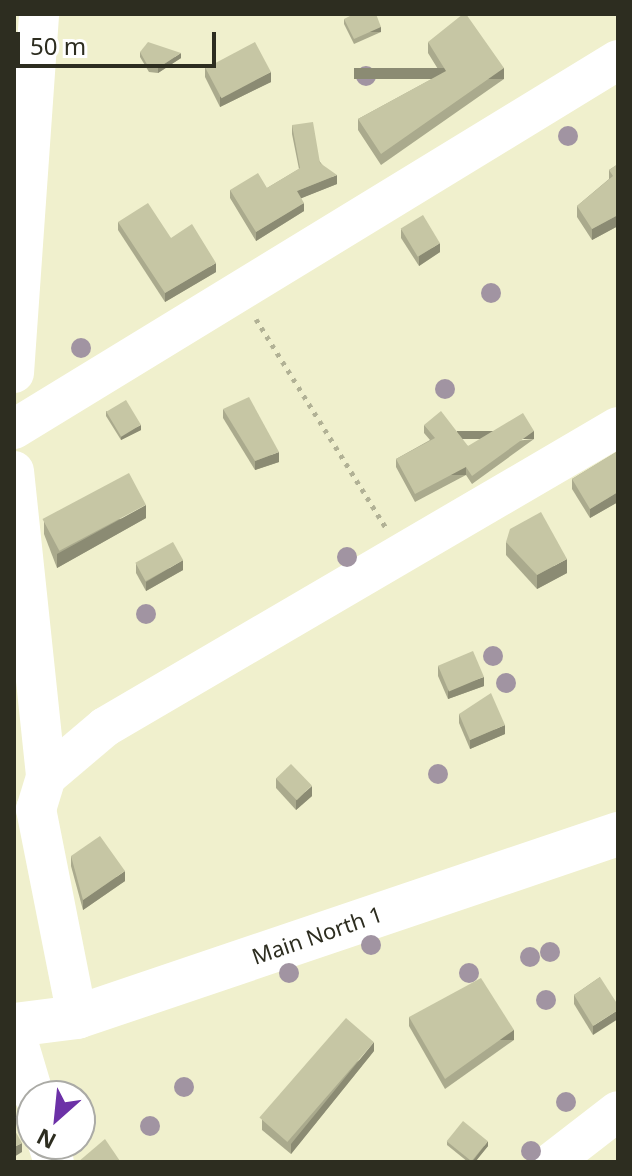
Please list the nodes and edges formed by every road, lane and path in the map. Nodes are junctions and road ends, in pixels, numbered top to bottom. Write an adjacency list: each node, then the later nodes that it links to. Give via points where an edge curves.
1 (39, 14): 3 (street)
2 (618, 60): 4 (street)
3 (20, 211): 5 (street)
4 (238, 290): 7 (street); 9 (path)
5 (14, 373)
6 (618, 427): 9 (street)
7 (14, 429)
8 (14, 471): 10 (street)
9 (403, 556): 10 (street, via 105,727)
10 (32, 801): 12 (street)
11 (618, 834): 12 (main road, Main North 1)
12 (77, 1017): 13 (main road, Main North 1)
13 (14, 1027): 14 (street)
14 (29, 1080)
15 (618, 1111): 16 (street)
16 (552, 1162)

